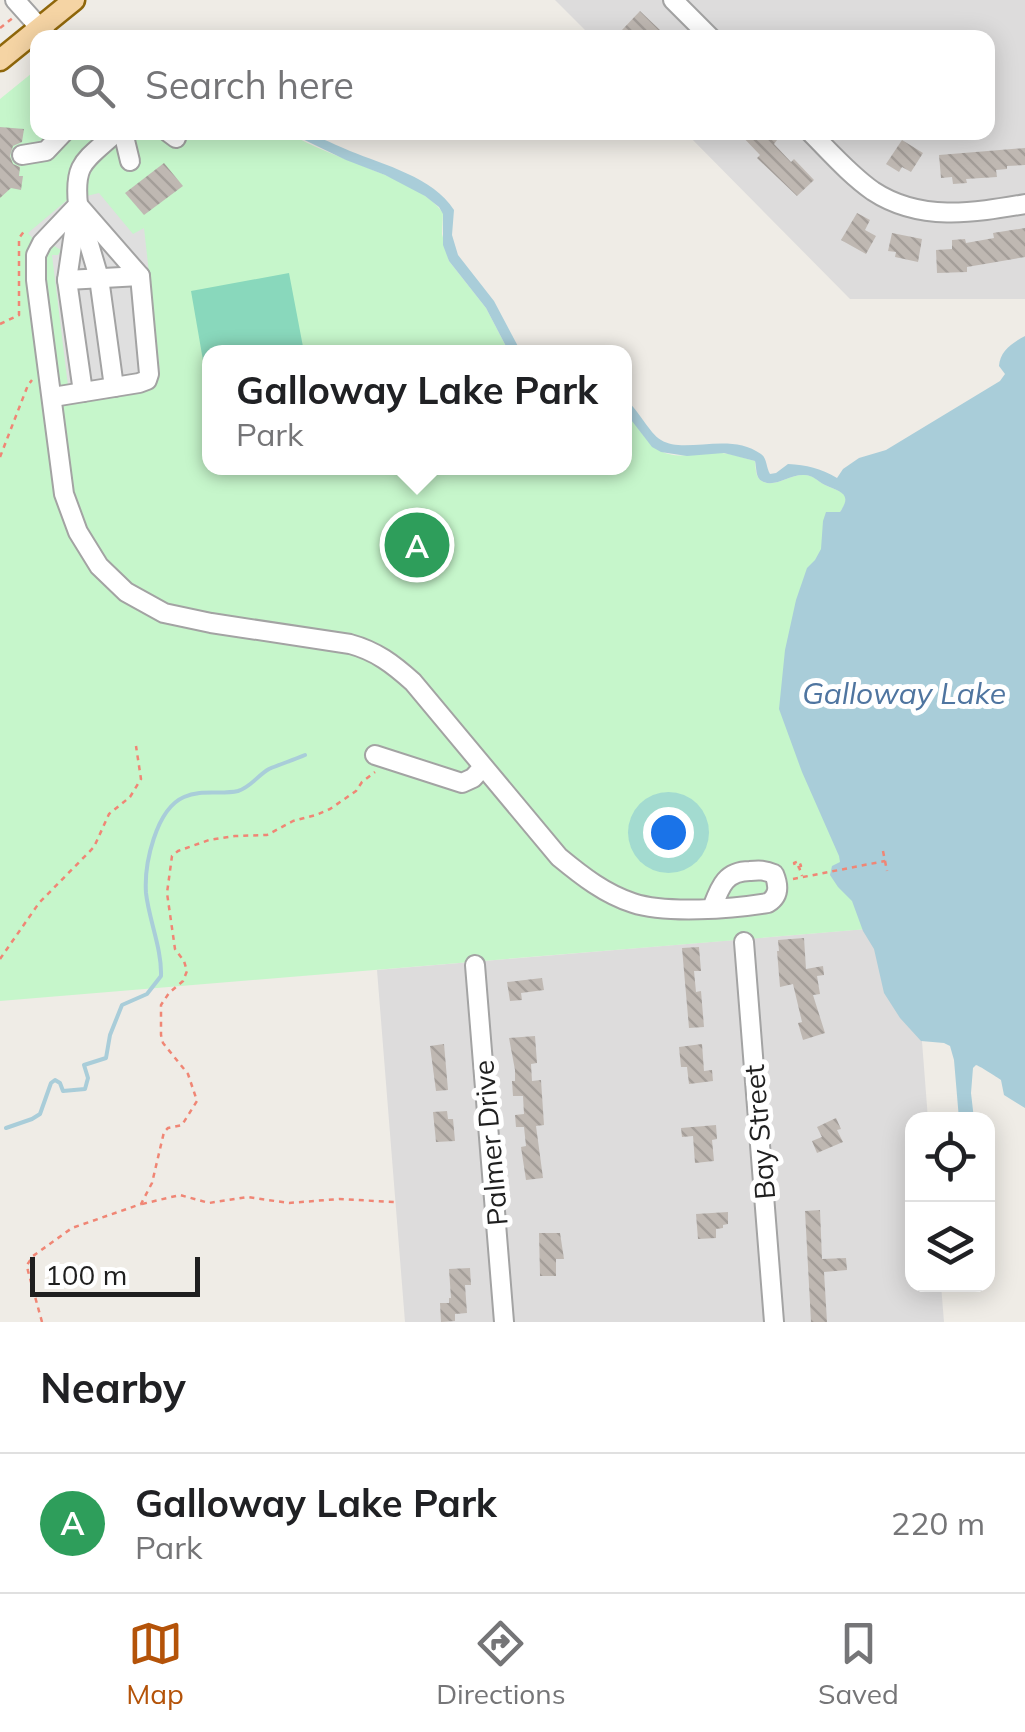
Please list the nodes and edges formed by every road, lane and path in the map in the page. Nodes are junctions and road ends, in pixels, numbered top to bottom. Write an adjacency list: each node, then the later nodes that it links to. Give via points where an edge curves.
1 (15, 0): 6 (street)
2 (74, 0): 7 (main road)
3 (673, 0): 8 (street)
4 (6, 24): 5 (path)
5 (0, 28)
6 (43, 30)
7 (47, 30)
8 (704, 30)
9 (30, 41): 10 (main road)
10 (0, 60)
11 (57, 140): 15 (street, via 46,152)
12 (107, 140): 18 (street, via 78,170)
13 (125, 140): 16 (street)
14 (819, 140): 17 (street, via 874,191 912,209 948,214)
15 (22, 155)
16 (130, 161)
17 (1025, 204)
18 (78, 205): 20 (street); 21 (street); 22 (street); 24 (street, via 36,255)
19 (24, 230): 23 (path, via 20,314)
20 (140, 276): 21 (street); 25 (street, via 150,374)
21 (100, 278): 22 (street); 25 (street)
22 (68, 280): 26 (street)
23 (0, 324)
24 (49, 371): 27 (street); 28 (path, via 28,385)
25 (114, 387): 26 (street)
26 (82, 392): 27 (street)
27 (53, 397): 31 (street, via 70,514 88,551 126,592 164,613 370,650 414,682)
28 (0, 456)
29 (136, 746): 40 (path, via 141,779 130,798 110,814 94,847 38,903)
30 (379, 756): 31 (street, via 462,783); 43 (path, via 374,774 330,810 267,835 209,840 172,856 167,893 187,971 161,1005 161,1035 188,1074 197,1102 182,1125 164,1132)
31 (483, 767): 38 (street, via 559,857 607,892 638,905)
32 (882, 852): 33 (path)
33 (885, 862): 35 (path); 36 (path)
34 (799, 867): 36 (path)
35 (887, 871)
36 (802, 878): 37 (path)
37 (777, 881): 38 (street, via 768,903); 38 (street, via 768,870 730,874)
38 (712, 908)
39 (744, 942): 46 (street, Bay Street)
40 (0, 959)
41 (474, 969): 45 (street, Palmer Drive)
42 (394, 1202): 43 (path, via 242,1197 209,1203 180,1195)
43 (141, 1204): 44 (path, via 72,1228 34,1256 28,1271)
44 (42, 1322)
45 (504, 1322)
46 (774, 1322)

